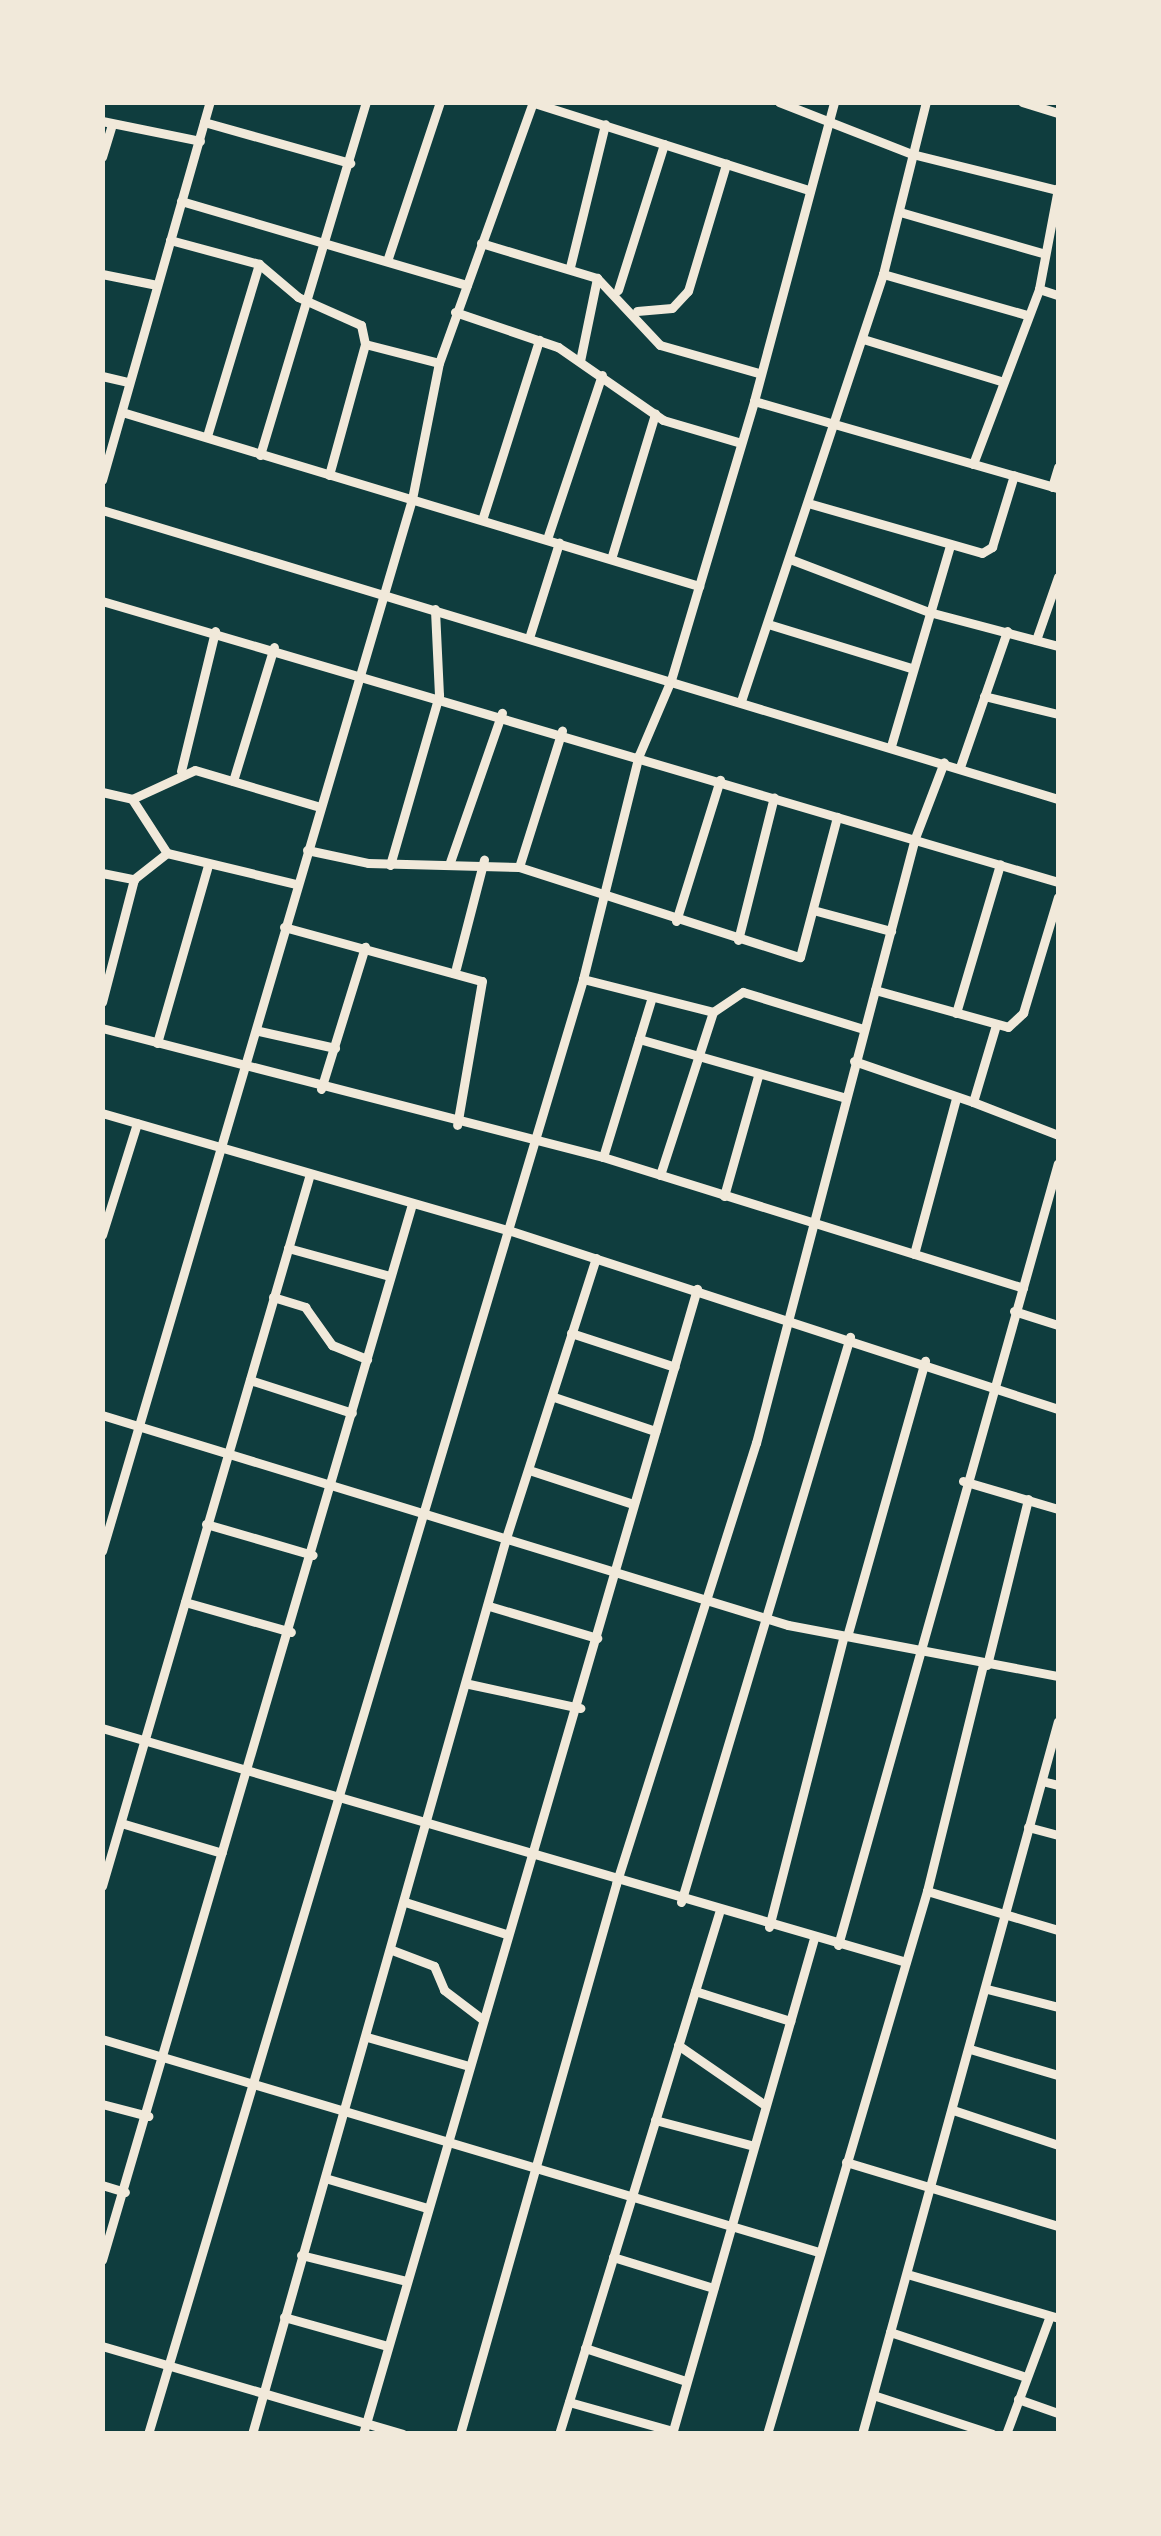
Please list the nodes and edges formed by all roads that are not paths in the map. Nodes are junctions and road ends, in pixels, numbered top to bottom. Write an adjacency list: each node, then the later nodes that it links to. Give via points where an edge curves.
1 (210, 102): 11 (street)
2 (366, 102): 18 (street)
3 (440, 102): 28 (street)
4 (779, 102): 10 (street)
5 (834, 102): 10 (street)
6 (926, 102): 16 (street)
7 (1022, 102): 9 (street)
8 (532, 103): 13 (street); 26 (street)
9 (1058, 114)
10 (828, 117): 16 (street); 21 (street)
11 (204, 122): 14 (street); 18 (street)
12 (107, 123): 14 (street); 17 (street)
13 (605, 124): 15 (street); 30 (street)
14 (200, 142): 22 (street)
15 (664, 144): 19 (street); 37 (street)
16 (912, 154): 20 (street); 23 (street)
17 (102, 157)
18 (350, 163): 25 (street)
19 (726, 164): 21 (street); 40 (street, via 688,291 672,308)
20 (1058, 189): 27 (street)
21 (809, 190): 48 (street)
22 (181, 201): 24 (street); 25 (street)
23 (900, 212): 27 (street); 32 (street)
24 (170, 240): 29 (street); 34 (street)
25 (326, 242): 28 (street); 39 (street)
26 (481, 242): 30 (street); 35 (street)
27 (1042, 253): 36 (street)
28 (388, 261): 35 (street)
29 (259, 264): 39 (street); 57 (street)
30 (570, 266): 33 (street)
31 (102, 274): 34 (street)
32 (883, 274): 42 (street); 43 (street)
33 (597, 278): 37 (street); 46 (street)
34 (157, 285): 52 (street)
35 (467, 285): 41 (street)
36 (1038, 289): 38 (street); 42 (street)
37 (618, 290): 40 (street)
38 (1058, 295)
39 (307, 301): 45 (street, via 361,325); 59 (street)
40 (637, 311): 48 (street, via 660,345)
41 (455, 312): 44 (street); 47 (street)
42 (1027, 315): 51 (street)
43 (862, 339): 51 (street); 56 (street)
44 (539, 340): 46 (street); 69 (street)
45 (365, 344): 47 (street); 63 (street)
46 (580, 361): 49 (street)
47 (440, 363): 66 (street)
48 (758, 373): 53 (street)
49 (602, 375): 55 (street); 70 (street)
50 (102, 376): 52 (street)
51 (1000, 381): 60 (street)
52 (128, 382): 54 (street)
53 (754, 401): 56 (street); 58 (street)
54 (122, 412): 57 (street); 62 (street)
55 (655, 414): 58 (street); 73 (street)
56 (832, 424): 60 (street); 67 (street)
57 (206, 436): 59 (street)
58 (742, 443): 76 (street)
59 (260, 455): 63 (street)
60 (973, 464): 64 (street)
61 (1058, 467): 65 (street)
62 (103, 475)
63 (329, 476): 66 (street)
64 (1014, 476): 65 (street); 72 (street, via 992,547)
65 (1056, 487)
66 (412, 499): 69 (street); 77 (street)
67 (808, 504): 72 (street); 74 (street)
68 (102, 510): 77 (street)
69 (482, 520): 70 (street)
70 (547, 539): 71 (street)
71 (559, 543): 73 (street); 84 (street)
72 (950, 545): 80 (street)
73 (612, 558): 76 (street)
74 (790, 558): 80 (street); 81 (street)
75 (1058, 577): 85 (street)
76 (699, 586): 90 (street)
77 (384, 594): 79 (street); 89 (street)
78 (102, 601): 82 (street)
79 (435, 610): 84 (street); 91 (street)
80 (929, 612): 83 (street); 88 (street)
81 (768, 624): 88 (street); 93 (street)
82 (215, 630): 87 (street); 101 (street)
83 (1008, 631): 85 (street); 92 (street)
84 (529, 638): 90 (street)
85 (1036, 640): 86 (street)
86 (1058, 646)
87 (274, 647): 89 (street); 103 (street)
88 (911, 668): 97 (street)
89 (362, 670): 91 (street); 108 (street)
90 (671, 680): 93 (street); 98 (street)
91 (439, 695): 94 (street); 115 (street)
92 (984, 696): 95 (street); 100 (street)
93 (741, 701): 97 (street)
94 (502, 713): 96 (street); 114 (street)
95 (1058, 714)
96 (562, 731): 98 (street); 118 (street)
97 (891, 746): 99 (street)
98 (639, 755): 102 (street); 123 (street)
99 (944, 762): 100 (street); 110 (street)
100 (960, 767): 106 (street)
101 (181, 771): 103 (street); 107 (street)
102 (720, 780): 105 (street); 126 (street)
103 (233, 781): 108 (street)
104 (102, 792): 107 (street)
105 (774, 797): 109 (street); 129 (street)
106 (1058, 798)
107 (132, 800): 112 (street)
108 (320, 807): 111 (street)
109 (837, 817): 110 (street); 125 (street)
110 (915, 838): 116 (street); 128 (street)
111 (307, 850): 115 (street); 122 (street)
112 (167, 853): 117 (street); 120 (street)
113 (484, 860): 114 (street); 118 (street); 131 (street)
114 (450, 862): 115 (street)
115 (390, 864)
116 (1000, 864): 121 (street); 137 (street)
117 (208, 865): 122 (street); 143 (street)
118 (519, 867): 123 (street)
119 (102, 872): 120 (street)
120 (134, 879): 135 (street)
121 (1058, 882)
122 (296, 884): 127 (street)
123 (605, 896): 126 (street); 132 (street)
124 (1058, 896): 138 (street, via 1023,1014)
125 (814, 910): 128 (street); 129 (street, via 800,957)
126 (676, 921): 129 (street)
127 (284, 926): 130 (street); 141 (street)
128 (891, 930): 133 (street)
129 (738, 940)
130 (365, 948): 131 (street); 144 (street)
131 (456, 968): 155 (street, via 484,988)
132 (583, 978): 134 (street); 157 (street)
133 (875, 990): 137 (street); 140 (street)
134 (652, 997): 136 (street); 142 (street)
135 (102, 1002)
136 (714, 1012): 140 (street, via 742,992); 145 (street)
137 (956, 1013): 138 (street)
138 (996, 1025): 152 (street)
139 (102, 1028): 143 (street)
140 (864, 1029): 146 (street)
141 (258, 1030): 144 (street); 147 (street)
142 (639, 1039): 145 (street); 159 (street)
143 (158, 1043): 147 (street)
144 (335, 1048): 149 (street)
145 (700, 1058): 148 (street); 162 (street)
146 (854, 1061): 150 (street); 151 (street)
147 (248, 1069): 149 (street); 158 (street)
148 (758, 1076): 150 (street); 165 (street)
149 (321, 1088): 155 (street)
150 (846, 1098): 167 (street)
151 (956, 1098): 152 (street); 171 (street)
152 (973, 1102): 156 (street)
153 (102, 1113): 154 (street)
154 (137, 1123): 158 (street); 164 (street)
155 (457, 1125): 157 (street)
156 (1058, 1136)
157 (536, 1139): 159 (street); 168 (street)
158 (226, 1149): 161 (street); 191 (street)
159 (603, 1158): 162 (street)
160 (1058, 1163): 174 (street)
161 (310, 1174): 166 (street); 170 (street)
162 (660, 1175): 165 (street)
163 (102, 1192): 164 (street)
164 (114, 1196): 169 (street)
165 (724, 1196): 167 (street)
166 (412, 1204): 168 (street); 173 (street)
167 (812, 1226): 171 (street); 178 (street)
168 (508, 1230): 172 (street); 200 (street)
169 (102, 1235)
170 (288, 1248): 173 (street); 176 (street)
171 (914, 1254): 174 (street)
172 (596, 1258): 175 (street); 180 (street)
173 (390, 1276): 182 (street)
174 (1023, 1288): 177 (street)
175 (697, 1289): 178 (street); 184 (street)
176 (273, 1296): 182 (street, via 306,1307 332,1344); 185 (street)
177 (1014, 1311): 179 (street); 186 (street)
178 (787, 1318): 181 (street); 206 (street)
179 (1058, 1325)
180 (571, 1333): 184 (street); 187 (street)
181 (850, 1337): 183 (street); 209 (street)
182 (367, 1359): 189 (street)
183 (925, 1361): 186 (street); 211 (street)
184 (675, 1368): 192 (street)
185 (250, 1380): 189 (street); 193 (street)
186 (992, 1384): 188 (street); 195 (street)
187 (554, 1397): 192 (street); 194 (street)
188 (1058, 1409)
189 (352, 1413): 196 (street)
190 (102, 1415): 191 (street)
191 (140, 1427): 193 (street); 203 (street)
192 (655, 1431): 198 (street)
193 (227, 1454): 196 (street); 201 (street)
194 (530, 1470): 198 (street); 202 (street)
195 (964, 1481): 197 (street); 213 (street)
196 (333, 1484): 200 (street); 204 (street)
197 (1028, 1498): 199 (street); 214 (street)
198 (632, 1504): 205 (street)
199 (1058, 1509)
200 (423, 1513): 202 (street); 224 (street)
201 (206, 1524): 204 (street); 207 (street)
202 (506, 1538): 205 (street); 208 (street)
203 (102, 1551)
204 (313, 1555): 210 (street)
205 (614, 1571): 206 (street); 212 (street)
206 (703, 1600): 209 (street); 231 (street)
207 (185, 1602): 210 (street); 220 (street)
208 (489, 1606): 212 (street); 216 (street)
209 (769, 1619): 211 (street); 235 (street)
210 (291, 1632): 221 (street)
211 (846, 1636): 213 (street); 238 (street)
212 (597, 1638): 217 (street)
213 (921, 1652): 214 (street); 242 (street)
214 (985, 1665): 215 (street); 233 (street)
215 (1058, 1673)
216 (469, 1684): 217 (street); 226 (street)
217 (580, 1708): 230 (street)
218 (1058, 1722): 222 (street)
219 (102, 1728): 220 (street)
220 (146, 1740): 221 (street); 225 (street)
221 (250, 1772): 224 (street); 229 (street)
222 (1042, 1781): 223 (street); 227 (street)
223 (1058, 1785)
224 (338, 1798): 226 (street); 257 (street)
225 (121, 1823): 229 (street); 232 (street)
226 (427, 1824): 230 (street); 234 (street)
227 (1028, 1827): 228 (street); 237 (street)
228 (1058, 1835)
229 (222, 1853): 254 (street)
230 (528, 1857): 231 (street); 240 (street)
231 (616, 1884): 235 (street); 268 (street)
232 (102, 1886)
233 (927, 1891): 237 (street); 244 (street)
234 (405, 1902): 240 (street); 243 (street)
235 (681, 1902): 236 (street)
236 (719, 1913): 238 (street); 246 (street)
237 (1007, 1916): 239 (street); 245 (street)
238 (769, 1927): 241 (street)
239 (1058, 1930)
240 (506, 1934): 248 (street)
241 (814, 1938): 242 (street); 249 (street)
242 (838, 1945): 244 (street)
243 (392, 1950): 248 (street, via 434,1966 444,1990); 250 (street)
244 (906, 1962): 267 (street)
245 (987, 1989): 247 (street); 253 (street)
246 (695, 1991): 249 (street); 252 (street)
247 (1058, 2008)
248 (482, 2019): 255 (street)
249 (790, 2021): 259 (street)
250 (366, 2036): 255 (street); 260 (street)
251 (102, 2039): 254 (street)
252 (678, 2045): 259 (street); 263 (street)
253 (970, 2049): 256 (street); 261 (street)
254 (161, 2056): 257 (street); 262 (street)
255 (469, 2066): 264 (street)
256 (1058, 2075)
257 (254, 2082): 260 (street); 290 (street)
258 (102, 2104): 262 (street)
259 (765, 2106): 266 (street)
260 (346, 2109): 264 (street); 269 (street)
261 (953, 2110): 265 (street); 271 (street)
262 (148, 2116): 272 (street)
263 (654, 2120): 266 (street); 273 (street)
264 (447, 2140): 268 (street); 274 (street)
265 (1058, 2145)
266 (754, 2146): 275 (street)
267 (846, 2162): 271 (street); 277 (street)
268 (538, 2163): 273 (street); 304 (street)
269 (326, 2178): 274 (street); 278 (street)
270 (102, 2185): 272 (street)
271 (930, 2190): 276 (street); 281 (street)
272 (126, 2192): 280 (street)
273 (633, 2193): 275 (street); 279 (street)
274 (427, 2208): 282 (street)
275 (732, 2225): 277 (street); 283 (street)
276 (1058, 2226)
277 (819, 2252): 306 (street)
278 (301, 2255): 282 (street); 284 (street)
279 (612, 2258): 283 (street); 289 (street)
280 (102, 2260)
281 (907, 2274): 285 (street); 286 (street)
282 (406, 2281): 288 (street)
283 (712, 2288): 292 (street)
284 (284, 2317): 288 (street); 293 (street)
285 (1054, 2317): 291 (street)
286 (890, 2332): 291 (street); 294 (street)
287 (102, 2346): 290 (street)
288 (387, 2346): 298 (street)
289 (585, 2348): 292 (street); 296 (street)
290 (168, 2368): 293 (street); 300 (street)
291 (1026, 2377): 295 (street)
292 (686, 2381): 299 (street)
293 (264, 2394): 298 (street); 301 (street)
294 (873, 2395): 307 (street); 308 (street)
295 (1018, 2399): 297 (street); 309 (street)
296 (569, 2402): 299 (street); 305 (street)
297 (1058, 2413)
298 (366, 2422): 302 (street); 303 (street)
299 (672, 2432)
300 (148, 2434)
301 (252, 2434)
302 (363, 2434)
303 (402, 2434)
304 (460, 2434)
305 (559, 2434)
306 (767, 2434)
307 (862, 2434)
308 (992, 2434)
309 (1006, 2434)

